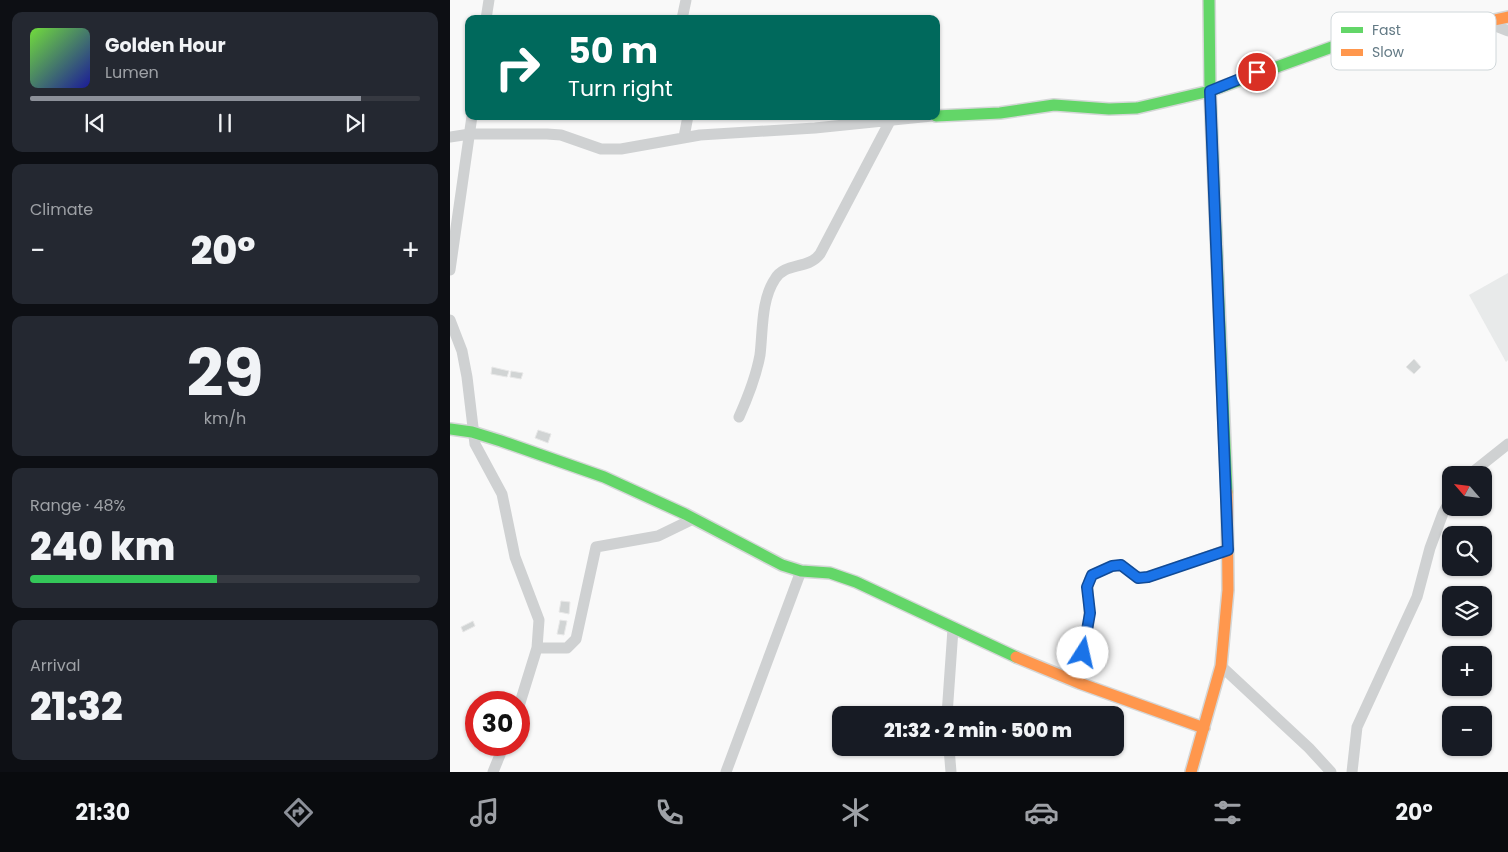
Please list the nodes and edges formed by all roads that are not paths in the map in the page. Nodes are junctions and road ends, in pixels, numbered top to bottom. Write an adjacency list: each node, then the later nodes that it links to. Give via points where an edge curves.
1 (489, 0): 4 (street)
2 (686, 0): 5 (street)
3 (1209, 0): 9 (street)
4 (487, 15)
5 (683, 15)
6 (1496, 26): 7 (street)
7 (1508, 31)
8 (1331, 48): 9 (street)
9 (1210, 91): 10 (street, via 1137,108 1109,110 1054,105 1000,113); 27 (street)
10 (940, 116)
11 (472, 120): 15 (street)
12 (687, 120): 17 (street)
13 (898, 120): 14 (street)
14 (890, 121): 17 (street); 20 (street, via 818,257 807,265 785,269 773,281 766,302 756,372)
15 (470, 134): 16 (street); 17 (street, via 547,134 606,149); 18 (street)
16 (450, 137)
17 (684, 138)
18 (450, 270)
19 (450, 320): 22 (street, via 467,377)
20 (739, 417)
21 (450, 429): 22 (street)
22 (472, 432): 26 (street, via 604,477); 30 (street, via 478,454 494,476 506,509 515,558 539,620)
23 (1508, 444): 24 (street)
24 (1480, 466)
25 (1442, 516): 43 (street, via 1417,597 1357,727)
26 (693, 518): 28 (street, via 782,565); 30 (street, via 658,536 596,547 576,639 567,648)
27 (1228, 550): 31 (street); 32 (street, via 1148,577 1138,578 1121,565 1092,575 1087,587 1090,613 1087,634)
28 (801, 570): 29 (street, via 830,573 856,582); 39 (street)
29 (953, 629): 32 (street); 34 (street)
30 (537, 648): 33 (street)
31 (1221, 666): 35 (street); 42 (street)
32 (1076, 682): 35 (street)
33 (524, 691)
34 (948, 706)
35 (1204, 728): 41 (street)
36 (500, 756): 38 (street)
37 (950, 756): 40 (street)
38 (493, 772)
39 (726, 772)
40 (951, 772)
41 (1191, 772)
42 (1331, 772)
43 (1352, 772)

